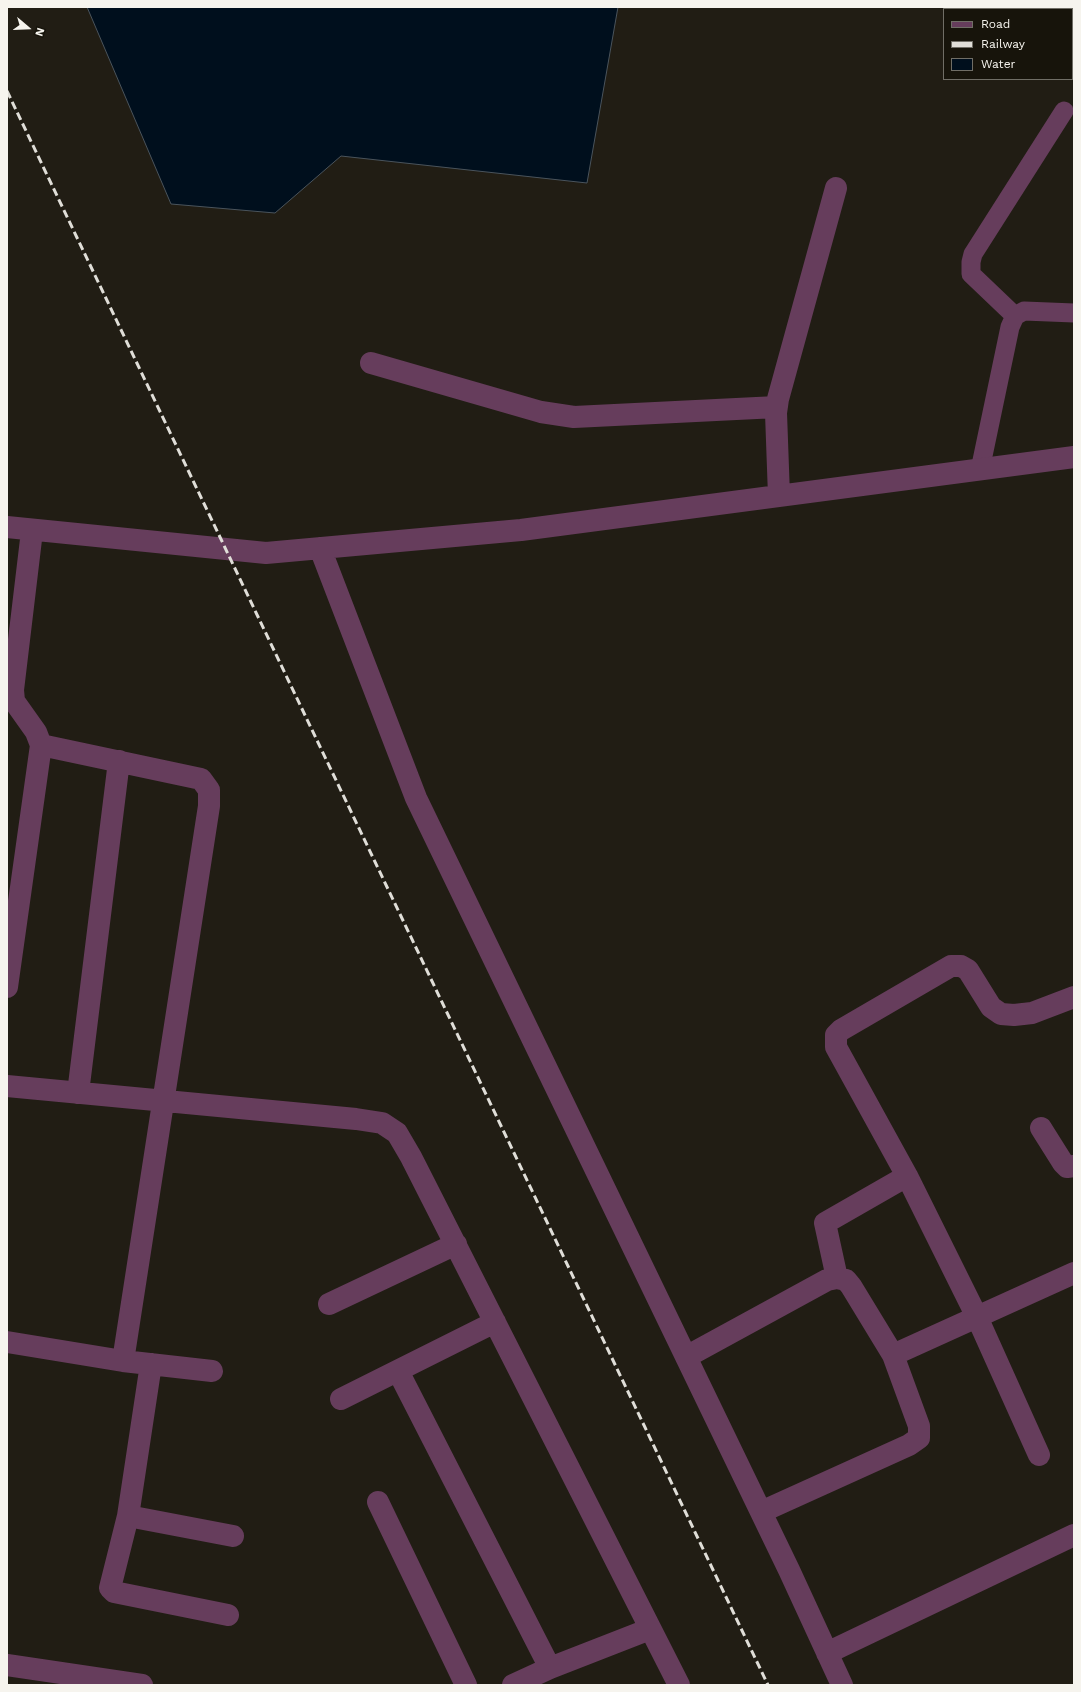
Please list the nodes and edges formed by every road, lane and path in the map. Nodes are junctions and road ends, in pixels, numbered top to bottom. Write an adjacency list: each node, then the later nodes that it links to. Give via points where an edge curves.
1 (1064, 111): 4 (lane, via 973,254 971,262 971,274)
2 (836, 188): 6 (street)
3 (1074, 313): 4 (lane, via 1024,311)
4 (1015, 316): 8 (lane, via 1010,327)
5 (371, 363): 6 (street, via 541,412 568,416)
6 (777, 407): 9 (street)
7 (1074, 458): 8 (street)
8 (980, 470): 9 (street)
9 (779, 496): 12 (street, via 521,530)
10 (7, 527): 11 (street)
11 (32, 531): 12 (street, via 266,553); 13 (street, via 13,690 14,701 36,732)
12 (320, 548): 31 (street, via 414,792)
13 (41, 745): 14 (street); 15 (street)
14 (119, 761): 18 (street); 19 (street, via 201,779 210,790)
15 (7, 987)
16 (1074, 997): 22 (street, via 1032,1013 1001,1014 991,1007 968,970 961,966 951,966 836,1035 836,1047)
17 (7, 1086): 18 (street)
18 (78, 1093): 19 (street)
19 (163, 1101): 23 (street, via 382,1122 398,1134 412,1157); 32 (street)
20 (1041, 1128): 21 (street, via 1063,1163)
21 (1074, 1166)
22 (907, 1176): 25 (street, via 825,1223); 27 (street)
23 (456, 1244): 26 (street); 28 (street)
24 (1074, 1273): 27 (street)
25 (837, 1278): 30 (street, via 846,1280 851,1286); 31 (street, via 827,1280)
26 (329, 1304)
27 (977, 1317): 30 (street); 37 (street)
28 (495, 1322): 35 (street); 44 (street)
29 (7, 1342): 32 (street)
30 (893, 1355): 39 (street, via 919,1426 919,1438 909,1446)
31 (686, 1357): 39 (street)
32 (123, 1361): 33 (street)
33 (151, 1364): 34 (street); 40 (street)
34 (212, 1371)
35 (398, 1371): 36 (street); 47 (street)
36 (341, 1399)
37 (1039, 1455)
38 (378, 1502): 49 (street)
39 (761, 1512): 45 (street)
40 (128, 1516): 42 (street); 43 (street, via 110,1584 114,1592)
41 (1074, 1535): 45 (street)
42 (233, 1536)
43 (228, 1615)
44 (650, 1629): 47 (street); 51 (street)
45 (828, 1653): 52 (street)
46 (7, 1665): 48 (street)
47 (550, 1668): 50 (street)
48 (142, 1685)
49 (466, 1685)
50 (513, 1685)
51 (679, 1685)
52 (842, 1685)

